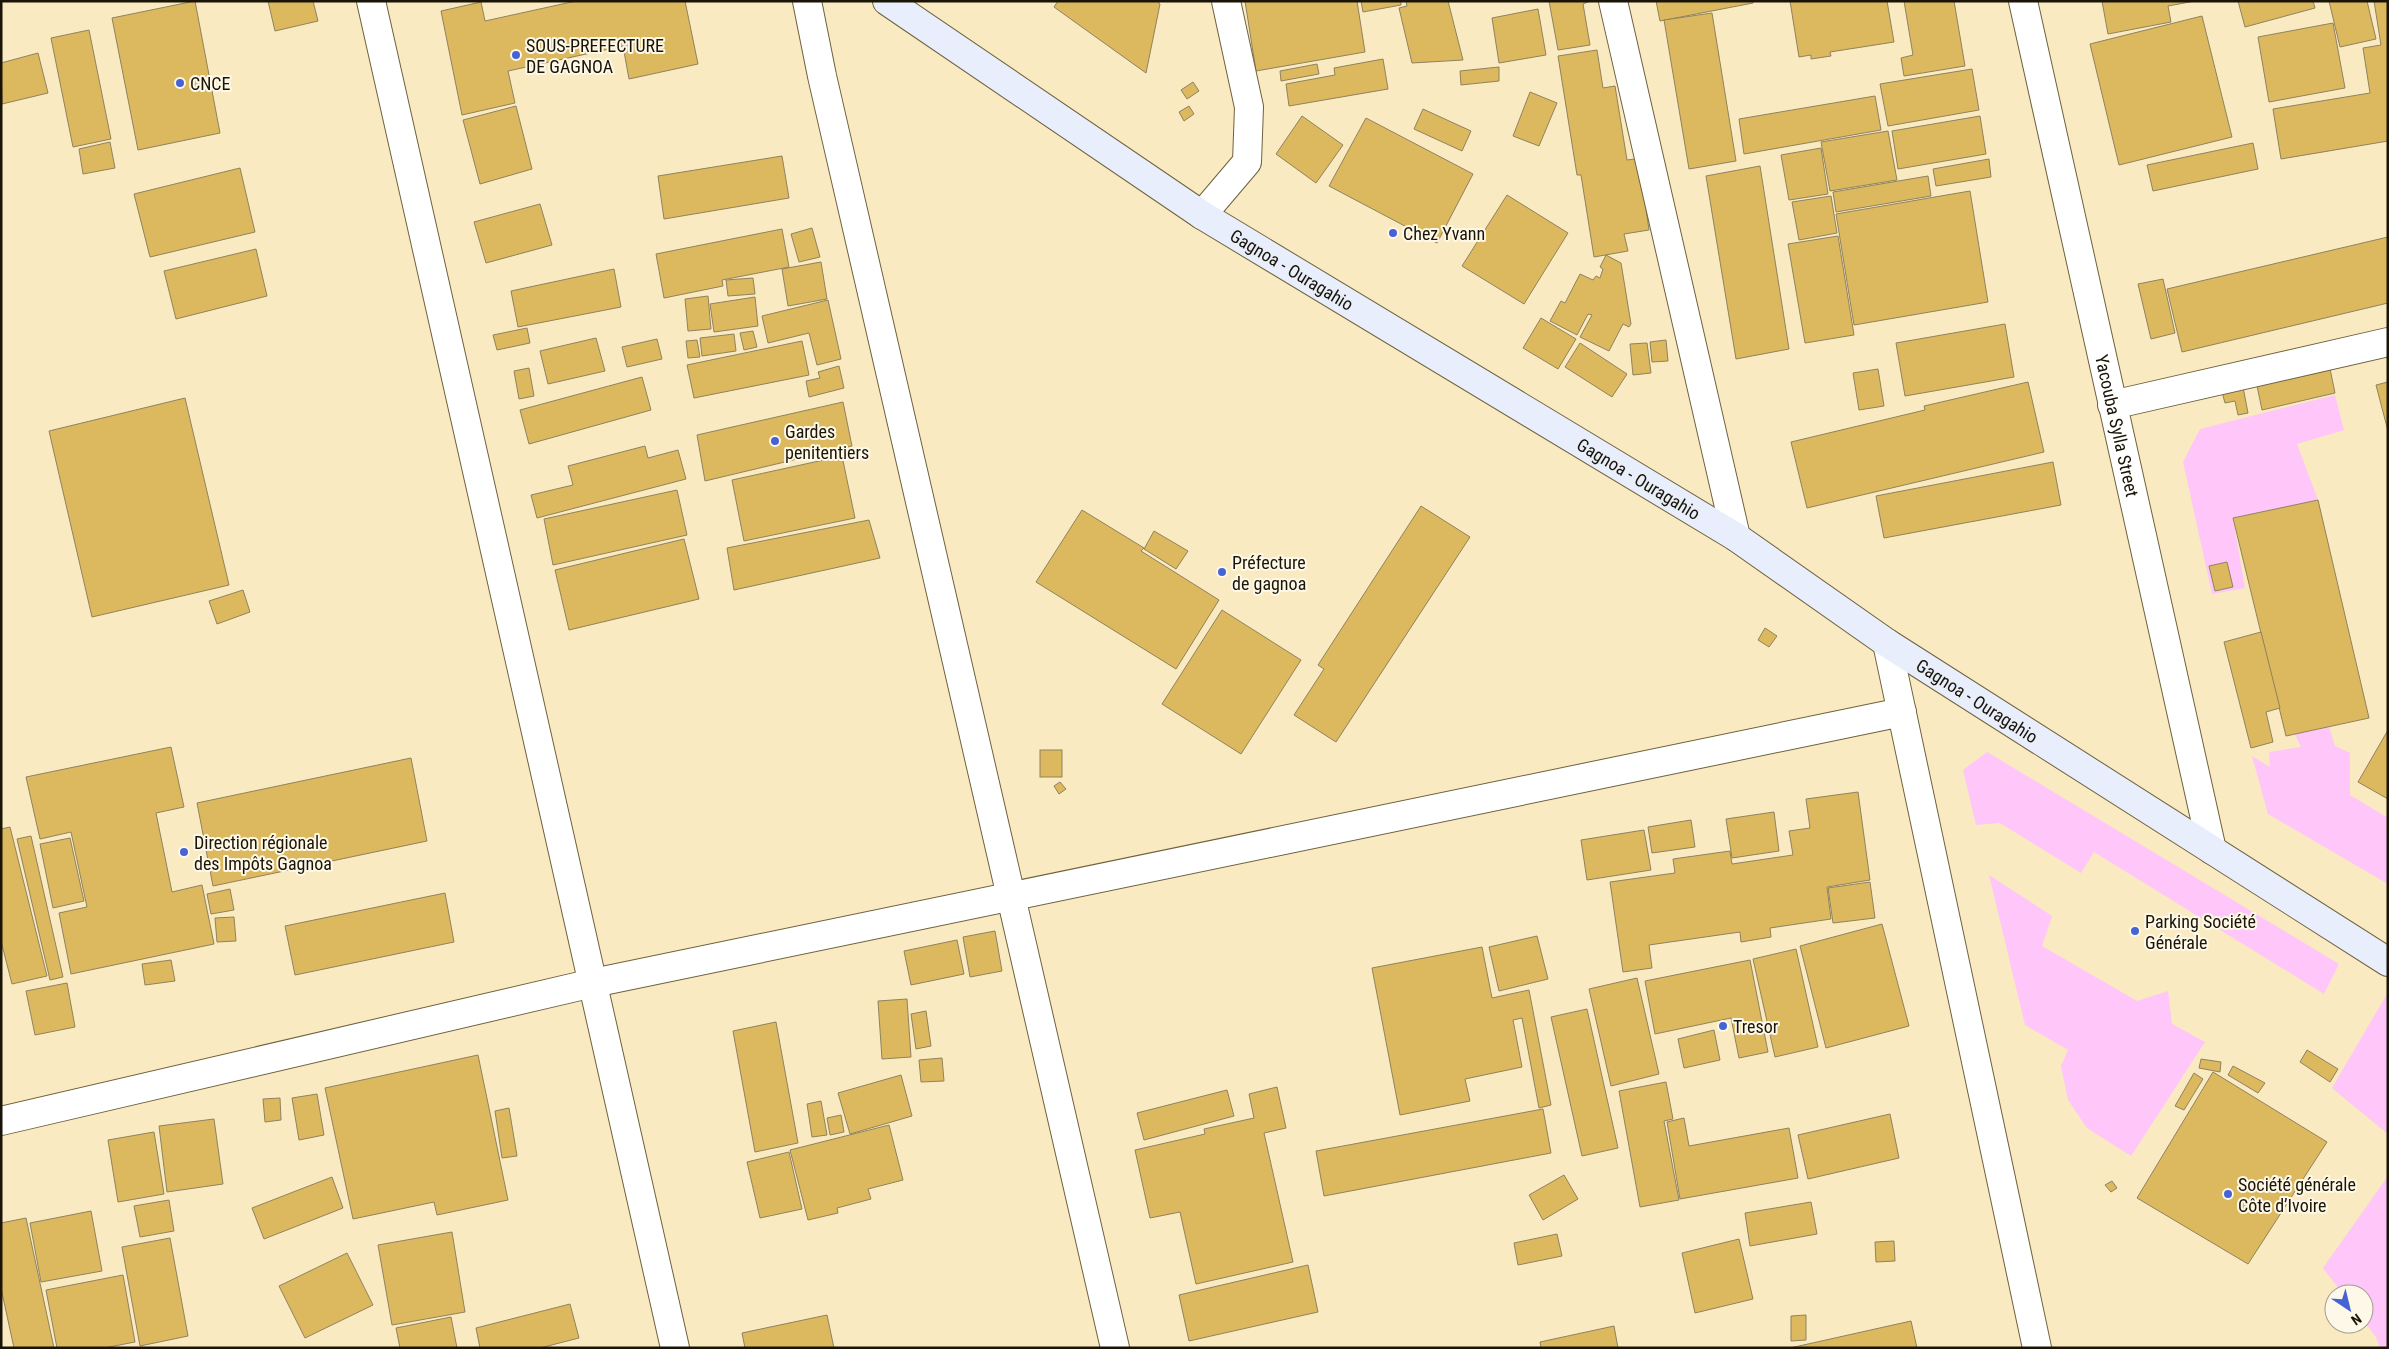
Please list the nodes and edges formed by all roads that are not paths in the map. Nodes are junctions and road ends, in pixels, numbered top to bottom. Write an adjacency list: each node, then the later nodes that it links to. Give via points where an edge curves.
1 (371, 1): 16 (street)
2 (807, 1): 14 (street)
3 (887, 1): 7 (main road, Gagnoa - Ouragahio)
4 (1226, 1): 7 (street, via 1249,107 1247,162)
5 (1614, 1): 10 (street)
6 (2023, 1): 9 (street, Yacouba Sylla Street)
7 (1202, 214): 10 (main road, Gagnoa - Ouragahio)
8 (2388, 342): 9 (street)
9 (2112, 405): 13 (street, Yacouba Sylla Street)
10 (1736, 537): 11 (main road, Gagnoa - Ouragahio)
11 (1887, 643): 12 (street); 13 (main road, Gagnoa - Ouragahio)
12 (1902, 712): 14 (street); 20 (street)
13 (2212, 850): 15 (main road, Gagnoa - Ouragahio)
14 (1010, 897): 16 (street); 19 (street)
15 (2388, 962)
16 (592, 984): 17 (street); 18 (street)
17 (1, 1121)
18 (675, 1348)
19 (1115, 1348)
20 (2037, 1348)

